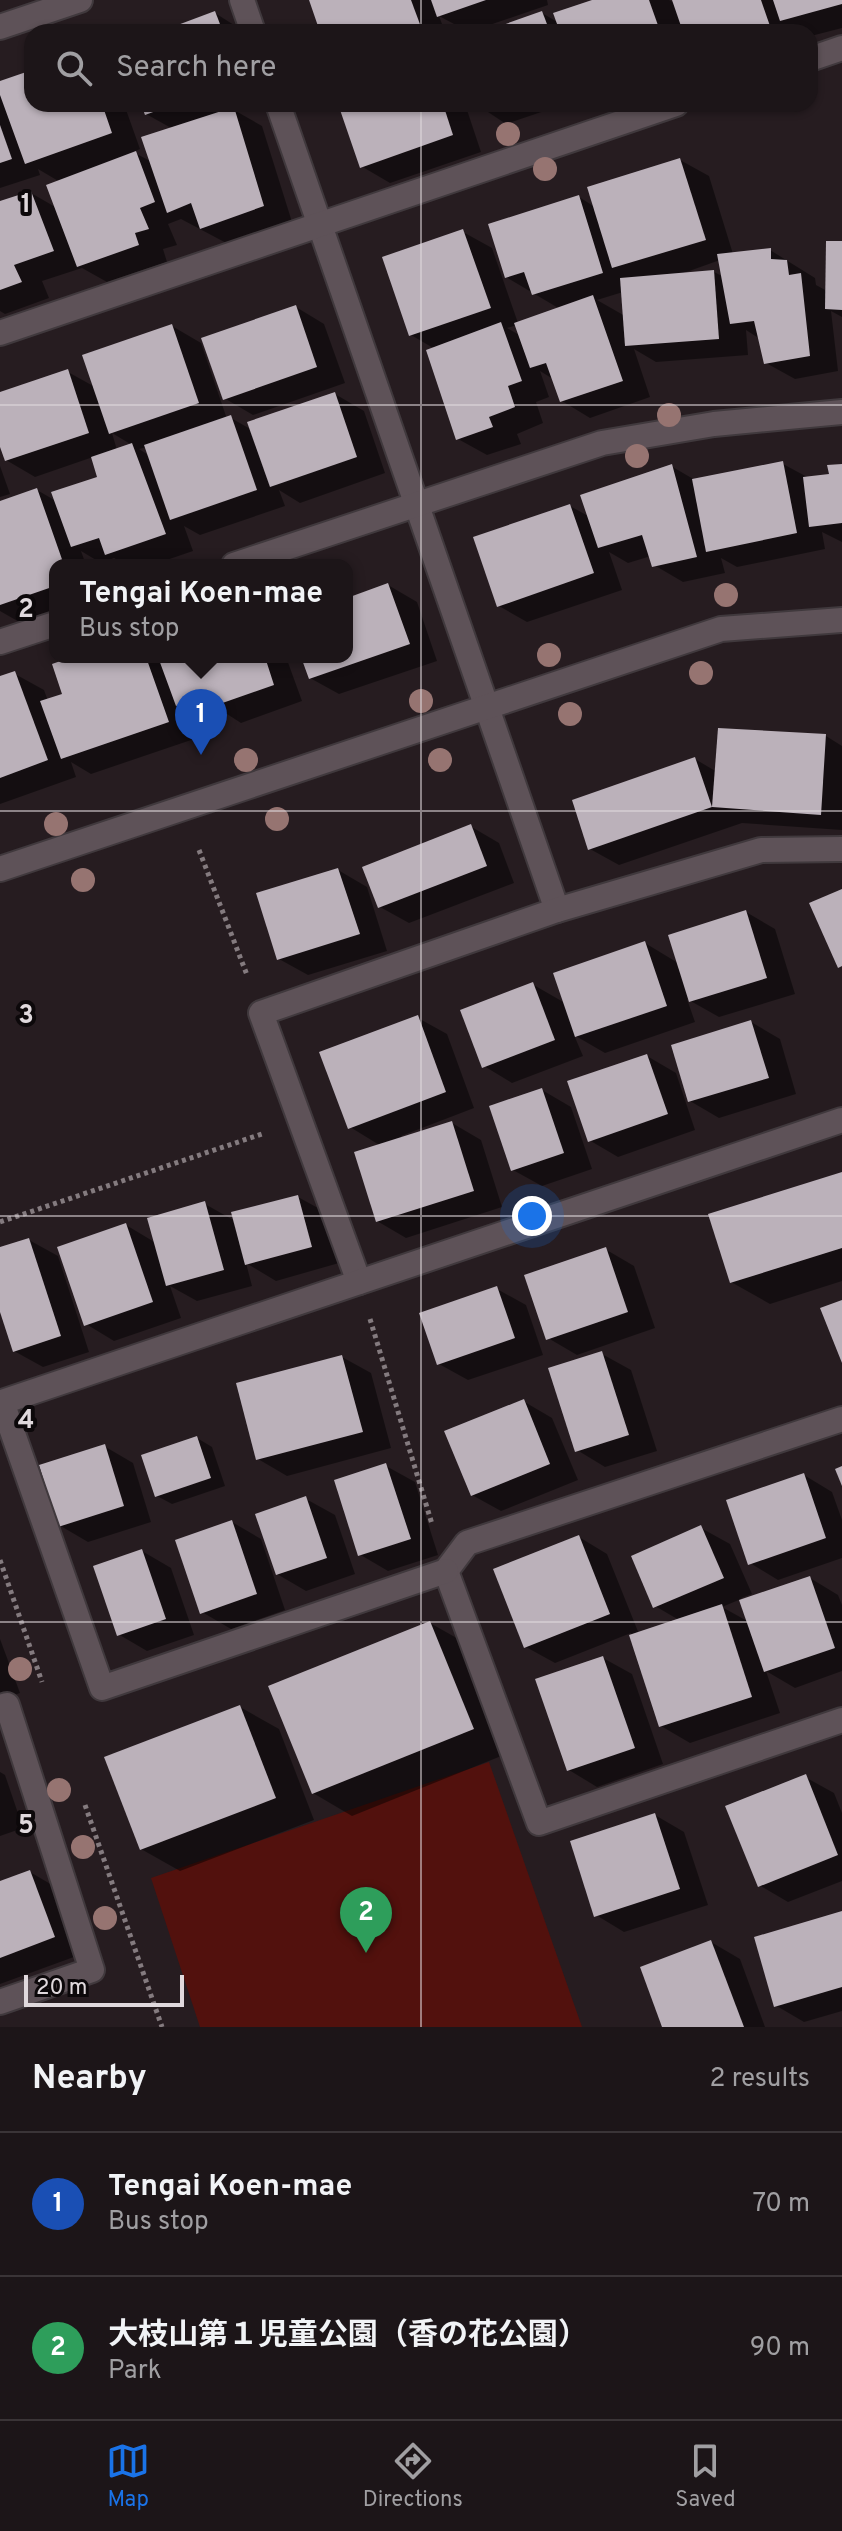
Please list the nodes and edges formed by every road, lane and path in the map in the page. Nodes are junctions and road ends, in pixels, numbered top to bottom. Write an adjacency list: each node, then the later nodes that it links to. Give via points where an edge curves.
1 (80, 0): 4 (street)
2 (242, 0): 3 (street)
3 (250, 24)
4 (0, 27)
5 (842, 48): 6 (street)
6 (818, 56)
7 (281, 112): 9 (street)
8 (652, 112): 9 (street)
9 (320, 225): 10 (street); 12 (street)
10 (0, 333)
11 (842, 412): 12 (street, via 714,424 602,443)
12 (417, 505): 13 (street); 17 (street)
13 (252, 559)
14 (842, 620): 17 (street, via 721,629)
15 (49, 626): 16 (street)
16 (0, 642)
17 (486, 705): 20 (street); 21 (street)
18 (842, 849): 21 (street, via 761,850)
19 (199, 850): 22 (path)
20 (0, 869)
21 (557, 910): 22 (street)
22 (261, 1013): 24 (street)
23 (842, 1120): 26 (street)
24 (300, 1121): 25 (path); 26 (street)
25 (0, 1222)
26 (359, 1282): 28 (path); 28 (street, via 2,1402 102,1688)
27 (842, 1419): 28 (street, via 467,1543)
28 (446, 1571): 30 (street, via 539,1823)
29 (0, 1707): 31 (street, via 7,1705 92,1970)
30 (842, 1720)
31 (0, 2002)

